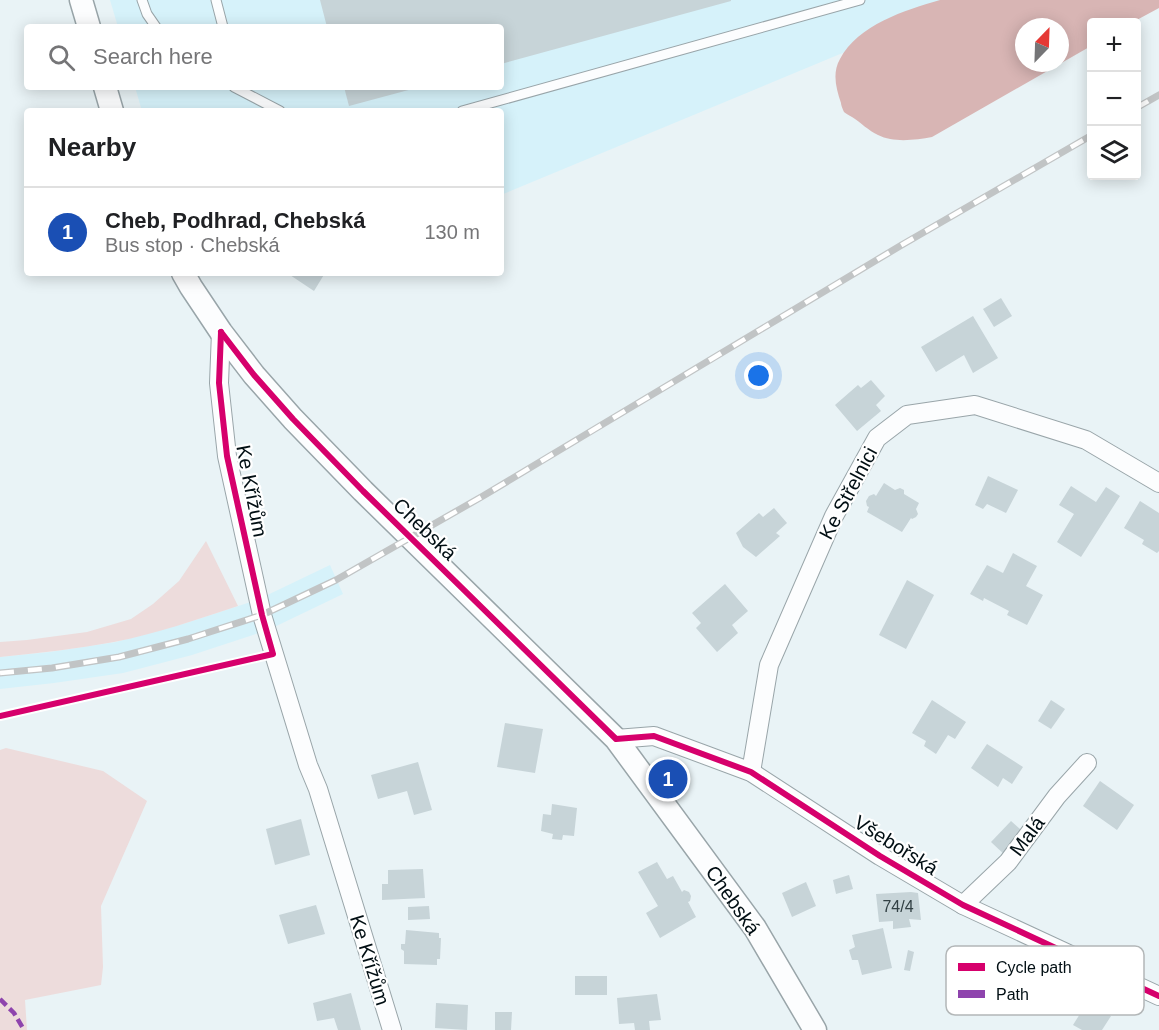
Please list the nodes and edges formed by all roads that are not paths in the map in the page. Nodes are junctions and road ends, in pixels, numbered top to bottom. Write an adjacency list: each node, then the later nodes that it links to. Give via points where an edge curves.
1 (81, 0): 5 (street)
2 (142, 0): 6 (lane)
3 (216, 0): 7 (lane)
4 (860, 0): 10 (lane)
5 (88, 24)
6 (154, 24)
7 (222, 24)
8 (242, 90): 9 (lane)
9 (275, 108)
10 (473, 108)
11 (185, 276): 12 (street, Chebská)
12 (221, 332): 14 (street, Chebská, via 262,384 355,483); 21 (street, Ke Křížům, via 219,384 226,456 262,615)
13 (1159, 483): 16 (street, Ke Střelnici, via 1086,441 975,405 907,415 877,438 834,516 769,665)
14 (616, 739): 16 (street, Všebořská, via 654,736); 22 (street, Chebská, via 755,928)
15 (1087, 763): 17 (street, Malá, via 1008,862)
16 (751, 772): 17 (street, Všebořská)
17 (963, 905): 18 (street, Všebořská)
18 (1051, 946)
19 (1144, 989): 20 (street, Všebořská)
20 (1159, 996)
21 (392, 1030)
22 (815, 1030)

